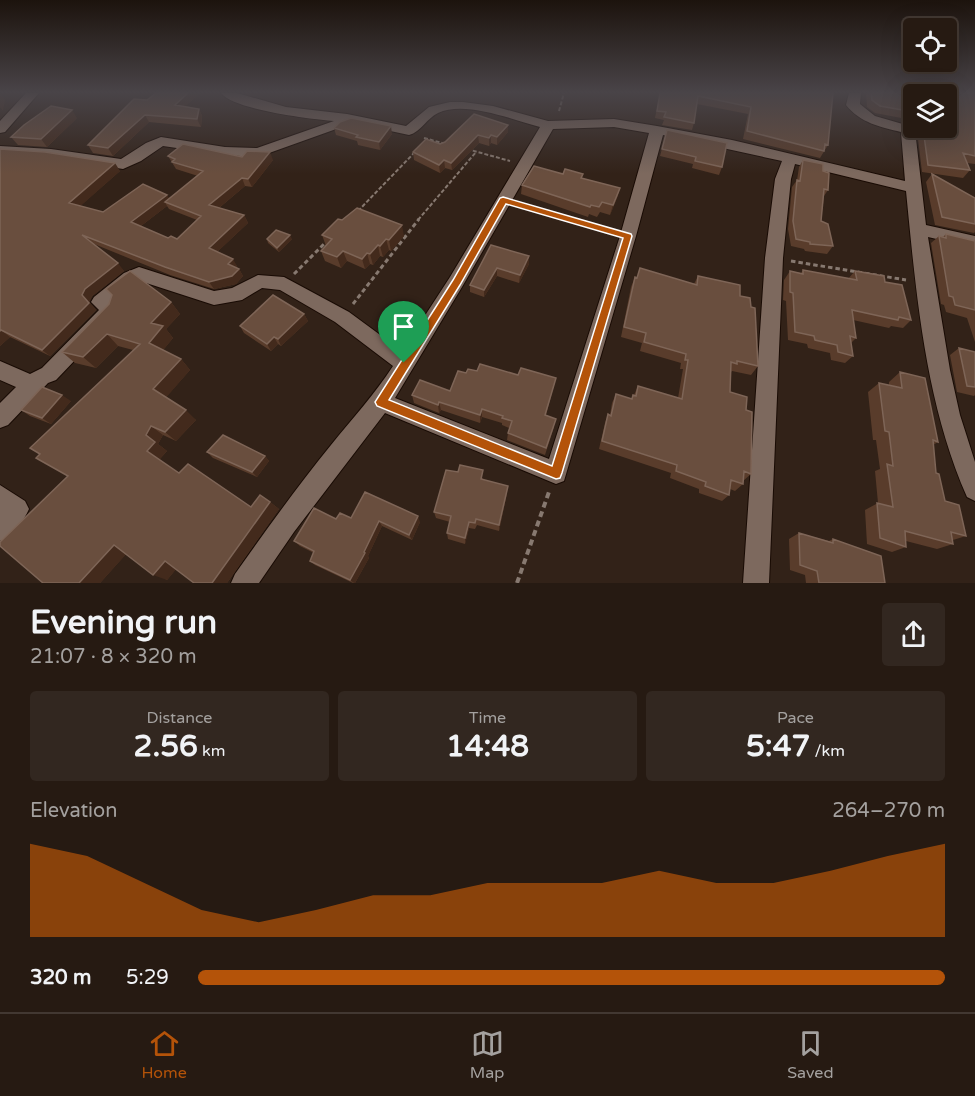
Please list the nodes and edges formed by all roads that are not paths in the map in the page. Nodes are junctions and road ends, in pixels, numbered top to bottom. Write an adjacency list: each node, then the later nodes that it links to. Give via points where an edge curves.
1 (346, 120): 8 (street, via 258,153 161,141 123,164)
2 (362, 120): 3 (street, via 409,131)
3 (420, 120)
4 (528, 120): 6 (street)
5 (876, 120): 10 (street, via 908,130)
6 (548, 125): 7 (street, via 614,123); 13 (street)
7 (657, 130): 9 (street); 16 (street, via 556,473)
8 (0, 150)
9 (789, 160): 10 (street); 22 (street, via 783,179 774,258)
10 (913, 188): 11 (street)
11 (917, 229): 12 (street); 18 (street, via 946,403)
12 (975, 242)
13 (404, 363): 15 (street, via 342,317 284,284 267,280 236,295 214,298 139,274 100,302 112,309 55,369); 16 (street)
14 (0, 370): 15 (street)
15 (32, 385): 17 (street)
16 (381, 402): 21 (street, via 292,514)
17 (0, 418)
18 (974, 484)
19 (0, 497): 20 (street, via 17,509)
20 (0, 529)
21 (244, 583)
22 (756, 583)

